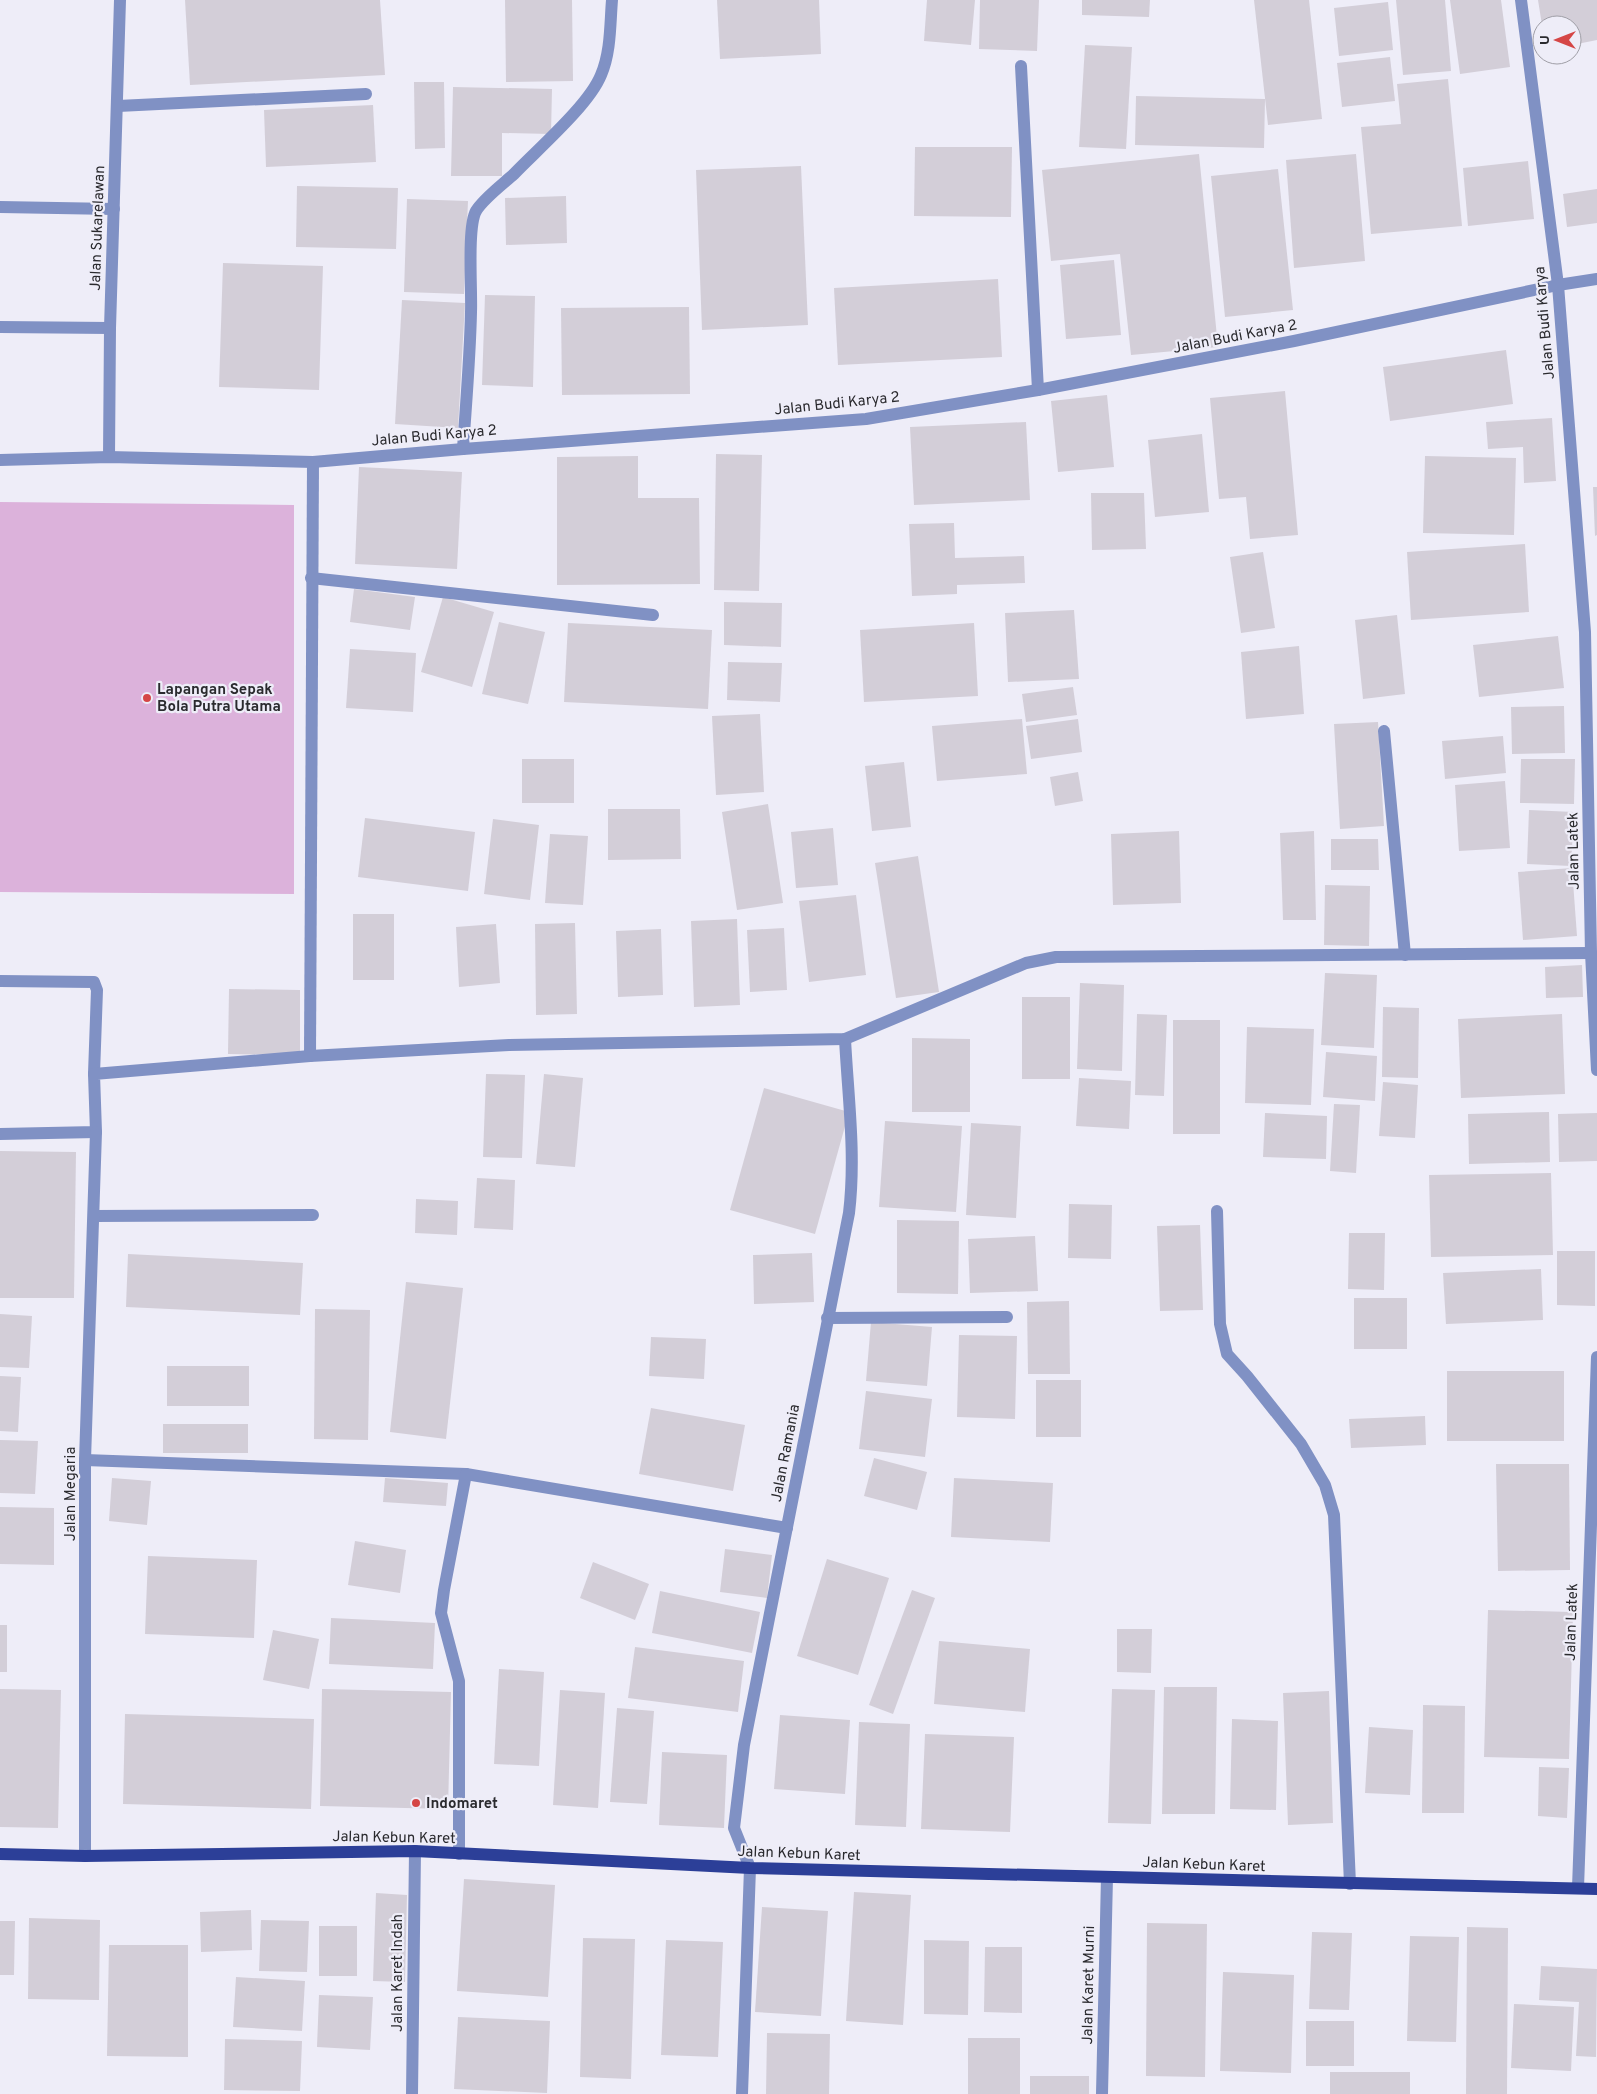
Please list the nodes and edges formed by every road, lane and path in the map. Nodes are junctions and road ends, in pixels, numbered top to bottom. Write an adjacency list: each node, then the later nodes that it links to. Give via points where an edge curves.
1 (120, 0): 6 (street, Jalan Sukarelawan)
2 (612, 0): 14 (street, via 602,75 565,122 484,200 471,226 471,315)
3 (1521, 0): 10 (street, Jalan Budi Karya)
4 (1021, 66): 13 (street)
5 (366, 94): 6 (street)
6 (118, 106): 8 (street, Jalan Sukarelawan)
7 (0, 207): 8 (street)
8 (114, 209): 12 (street, Jalan Sukarelawan)
9 (1597, 279): 10 (street, Jalan Budi Karya 2)
10 (1558, 285): 13 (street, Jalan Budi Karya 2, via 1294,341); 20 (street, Jalan Budi Karya)
11 (0, 327): 12 (street)
12 (110, 328): 15 (street, Jalan Sukarelawan)
13 (1038, 390): 14 (street, Jalan Budi Karya 2, via 866,419)
14 (463, 449): 17 (street, Jalan Budi Karya 2)
15 (108, 458): 16 (street, Jalan Budi Karya 2); 17 (street, Jalan Budi Karya 2)
16 (0, 460)
17 (313, 462): 18 (street)
18 (311, 578): 19 (street); 26 (street)
19 (653, 615)
20 (1591, 631): 22 (street, Jalan Latek)
21 (1384, 731): 23 (street)
22 (1591, 953): 23 (street); 27 (street, Jalan Latek)
23 (1405, 955): 25 (street, via 1056,956 1018,966)
24 (0, 980): 28 (street, Jalan Megaria, via 94,982 97,990)
25 (845, 1039): 26 (street, via 509,1046); 35 (street, Jalan Ramania, via 852,1186)
26 (310, 1056): 28 (street)
27 (1597, 1070)
28 (94, 1074): 29 (street, Jalan Megaria)
29 (96, 1132): 30 (street); 33 (street, Jalan Megaria)
30 (0, 1134)
31 (1217, 1211): 46 (street, via 1220,1324 1226,1354 1301,1444 1325,1485 1334,1514)
32 (313, 1215): 33 (street)
33 (94, 1216): 37 (street, Jalan Megaria)
34 (1007, 1317): 35 (street)
35 (827, 1318): 39 (street, Jalan Ramania)
36 (1597, 1357): 47 (street, Jalan Latek)
37 (86, 1460): 38 (street); 43 (street, Jalan Megaria)
38 (466, 1474): 39 (street); 42 (street, via 441,1614 459,1681)
39 (787, 1528): 44 (street, Jalan Ramania, via 737,1788 734,1828)
40 (414, 1851): 42 (main road, Jalan Kebun Karet); 43 (main road, Jalan Kebun Karet); 49 (street, Jalan Karet Indah)
41 (0, 1854): 43 (main road, Jalan Kebun Karet)
42 (459, 1854): 44 (main road, Jalan Kebun Karet)
43 (86, 1856)
44 (750, 1868): 45 (main road, Jalan Kebun Karet); 50 (street)
45 (1108, 1877): 46 (main road, Jalan Kebun Karet); 51 (street, Jalan Karet Murni)
46 (1350, 1884): 47 (main road, Jalan Kebun Karet)
47 (1578, 1888): 48 (main road, Jalan Kebun Karet)
48 (1597, 1889)
49 (412, 2094)
50 (742, 2094)
51 (1102, 2094)

